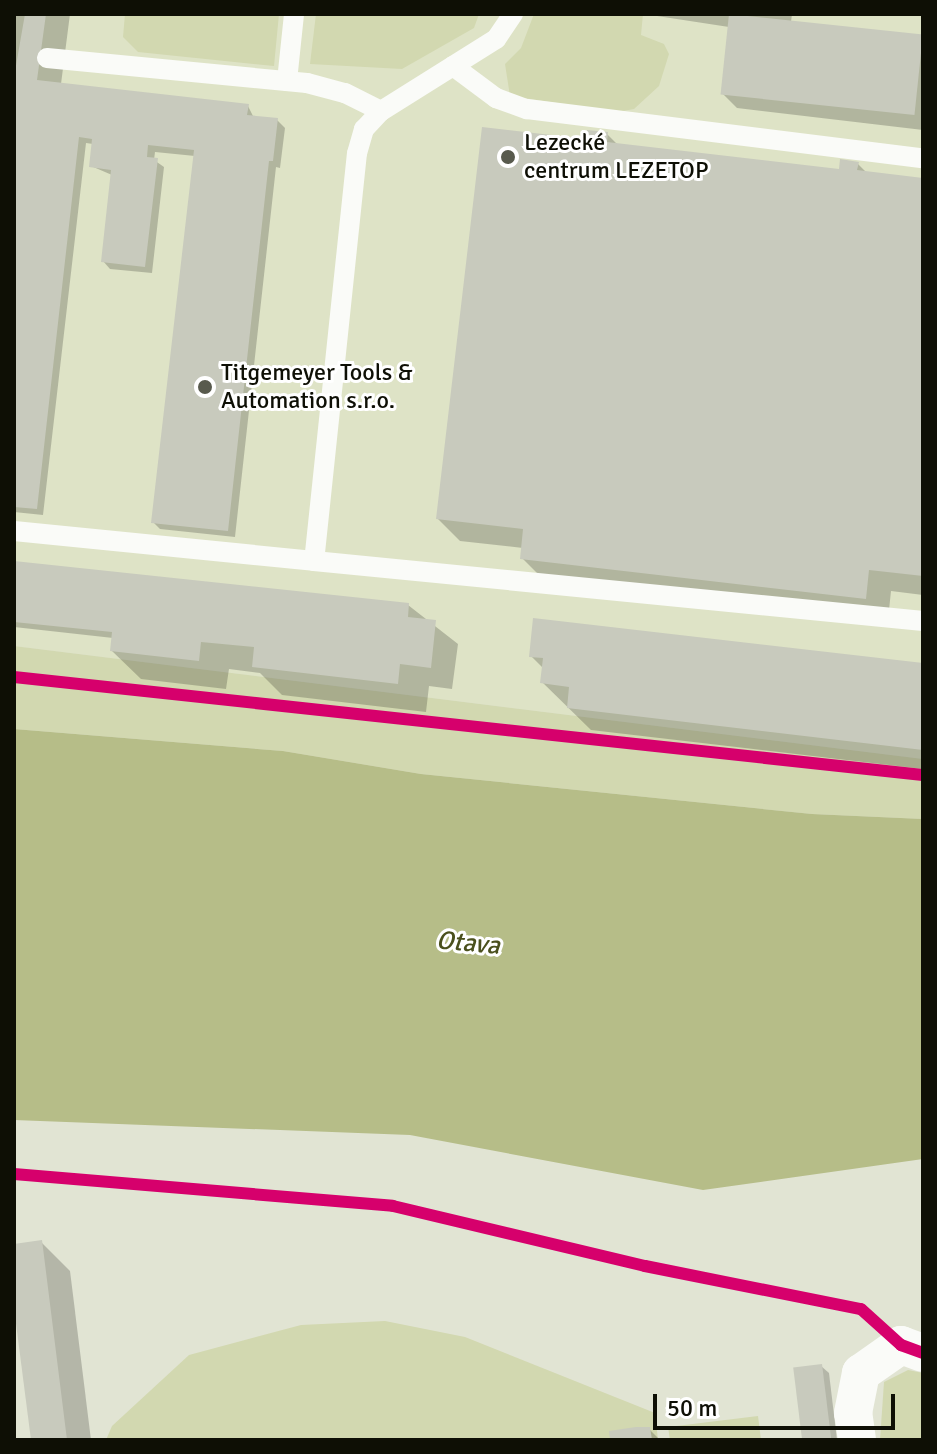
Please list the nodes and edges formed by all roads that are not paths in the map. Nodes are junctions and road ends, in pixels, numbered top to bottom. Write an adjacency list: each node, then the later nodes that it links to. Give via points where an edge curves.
1 (294, 14): 5 (lane)
2 (513, 14): 4 (lane, via 496,39)
3 (47, 58): 5 (lane)
4 (453, 66): 6 (lane); 7 (lane, via 496,98 527,109)
5 (287, 81): 6 (lane, via 345,93)
6 (381, 111): 9 (lane, via 364,129 357,153)
7 (923, 158)
8 (14, 531): 9 (lane)
9 (314, 561): 10 (lane)
10 (923, 621)
11 (912, 1349): 12 (street, via 861,1373 853,1413)
12 (857, 1440)

